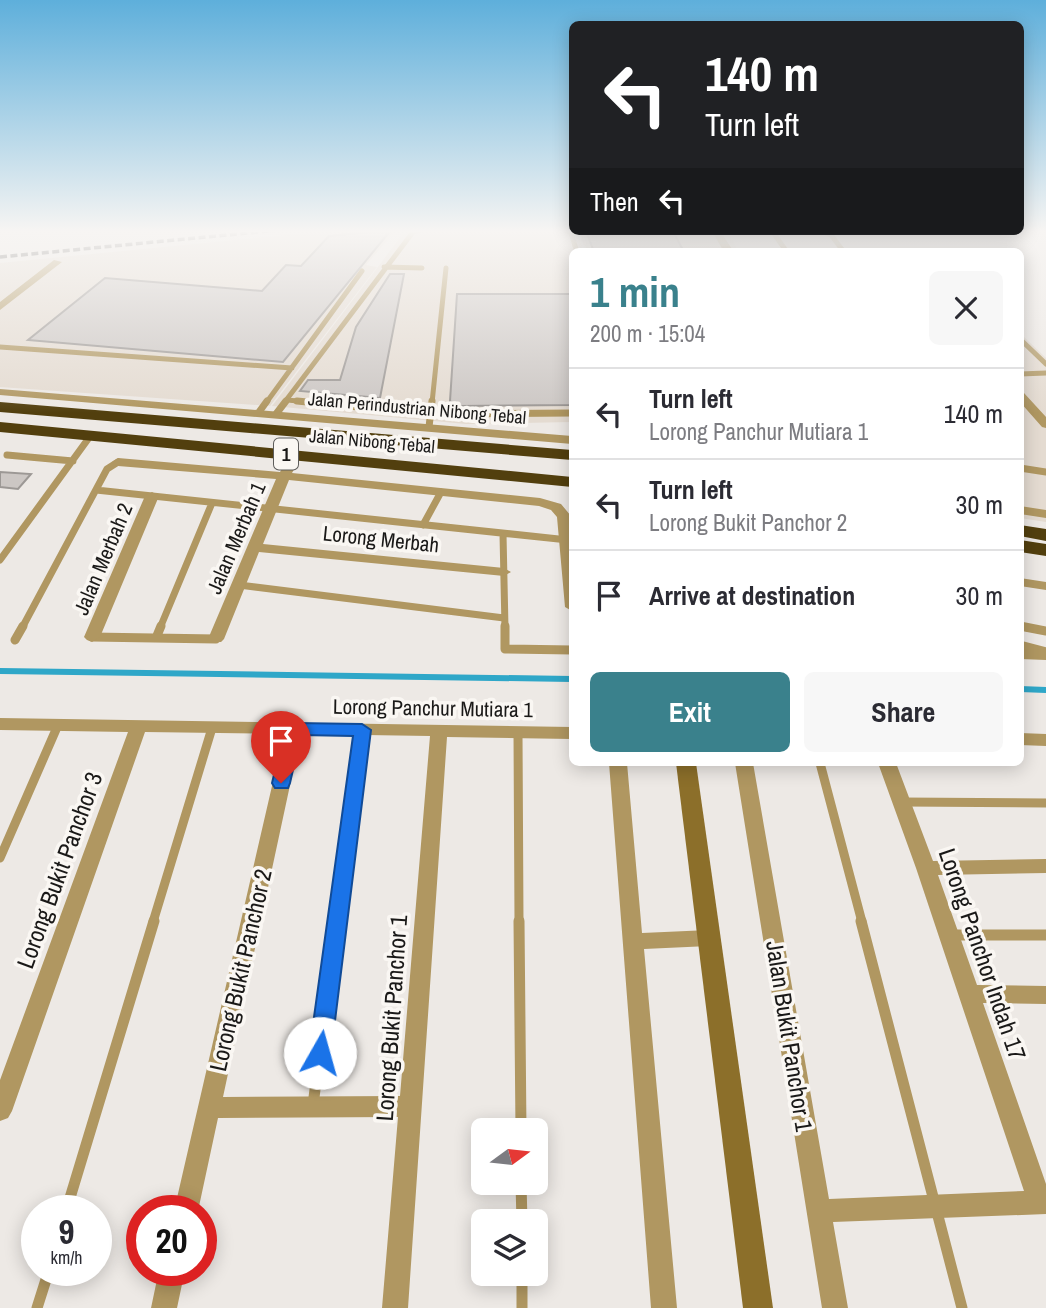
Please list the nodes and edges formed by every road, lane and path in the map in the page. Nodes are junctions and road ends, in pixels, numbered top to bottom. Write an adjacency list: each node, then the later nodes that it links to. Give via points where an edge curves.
1 (20, 291): 5 (street)
2 (348, 291): 9 (lane)
3 (367, 291): 14 (lane)
4 (444, 291): 19 (lane)
5 (0, 307)
6 (1024, 343): 8 (lane)
7 (0, 347): 9 (lane)
8 (1046, 364)
9 (292, 368): 16 (lane)
10 (1046, 373): 11 (lane)
11 (1024, 374)
12 (0, 392): 16 (street, Jalan Perindustrian Nibong Tebal)
13 (1024, 399): 20 (street)
14 (288, 400): 18 (lane); 19 (lane)
15 (0, 407): 25 (highway, Jalan Nibong Tebal / 1)
16 (259, 412): 18 (street, Jalan Perindustrian Nibong Tebal)
17 (569, 413): 19 (lane)
18 (276, 414): 22 (street, Jalan Perindustrian Nibong Tebal)
19 (431, 414): 22 (lane)
20 (1046, 424)
21 (0, 427): 23 (highway, Jalan Nibong Tebal / 1)
22 (429, 428): 24 (street, Jalan Perindustrian Nibong Tebal)
23 (91, 435): 27 (highway, Jalan Nibong Tebal / 1); 28 (lane)
24 (569, 440)
25 (564, 454)
26 (7, 455): 28 (lane)
27 (296, 455): 32 (street, Jalan Merbah 1); 34 (highway, Jalan Nibong Tebal / 1)
28 (73, 461): 50 (lane)
29 (118, 462): 32 (street); 36 (lane, via 107,469)
30 (1024, 469): 31 (lane)
31 (1046, 472)
32 (285, 475): 37 (street); 40 (street, Jalan Merbah 1)
33 (569, 477): 34 (highway)
34 (549, 480): 35 (highway)
35 (569, 483)
36 (96, 490): 38 (lane); 63 (lane)
37 (441, 492): 43 (lane); 46 (street, via 556,507 564,516)
38 (152, 496): 39 (lane); 60 (street, Jalan Merbah 2)
39 (212, 503): 40 (lane); 61 (lane)
40 (271, 508): 43 (lane); 48 (street, Jalan Merbah 1)
41 (1024, 511): 42 (street)
42 (1046, 514)
43 (423, 525): 45 (lane)
44 (1024, 533): 49 (highway)
45 (503, 534): 46 (lane); 53 (lane)
46 (568, 540): 51 (street)
47 (1024, 546): 49 (highway)
48 (255, 547): 53 (street, Lorong Merbah); 55 (street, Jalan Merbah 1)
49 (1045, 548)
50 (3, 551): 52 (lane)
51 (569, 557)
52 (0, 560)
53 (504, 572): 57 (lane)
54 (1024, 583): 56 (street)
55 (239, 585): 57 (lane); 62 (street, Jalan Merbah 1)
56 (1046, 586)
57 (504, 618): 65 (lane, via 505,649)
58 (1024, 627): 59 (lane)
59 (1046, 631)
60 (92, 637): 61 (lane)
61 (156, 638): 62 (lane)
62 (216, 639)
63 (15, 640)
64 (1024, 646): 66 (lane)
65 (569, 650)
66 (1046, 653): 67 (street)
67 (1024, 654)
68 (0, 724): 69 (street, Lorong Panchur Mutiara 1)
69 (58, 725): 70 (street, Lorong Panchur Mutiara 1); 86 (lane)
70 (139, 726): 71 (street, Lorong Panchur Mutiara 1); 98 (street, Lorong Bukit Panchor 3)
71 (212, 728): 72 (street, Lorong Panchur Mutiara 1); 100 (lane)
72 (294, 729): 73 (street, Lorong Panchur Mutiara 1); 97 (street, Lorong Bukit Panchor 2)
73 (362, 730): 74 (street, Lorong Panchur Mutiara 1); 96 (lane)
74 (439, 731): 75 (street, Lorong Panchur Mutiara 1); 95 (street, Lorong Bukit Panchor 1)
75 (518, 733): 76 (street, Lorong Panchur Mutiara 1); 99 (lane)
76 (569, 733)
77 (1024, 739): 78 (street)
78 (1046, 740)
79 (618, 766): 92 (street)
80 (686, 766): 91 (street)
81 (745, 766): 104 (street, Jalan Bukit Panchor 1)
82 (821, 766): 103 (lane)
83 (888, 766): 84 (street, Lorong Panchor Indah 17)
84 (902, 802): 85 (lane); 88 (street, Lorong Panchor Indah 17)
85 (1046, 803)
86 (0, 858)
87 (1046, 866): 88 (street)
88 (926, 868): 89 (street, Lorong Panchor Indah 17)
89 (948, 935): 90 (lane); 93 (street, Lorong Panchor Indah 17)
90 (1046, 935)
91 (709, 937): 92 (street); 113 (street)
92 (633, 941): 112 (street)
93 (968, 994): 94 (street); 102 (street, Lorong Panchor Indah 17)
94 (1046, 995)
95 (411, 1106): 96 (street); 110 (street, Lorong Bukit Panchor 1)
96 (313, 1107): 97 (street)
97 (209, 1108): 101 (street, Lorong Bukit Panchor 2)
98 (0, 1111)
99 (521, 1118)
100 (71, 1195)
101 (190, 1195)
102 (1043, 1202): 103 (street)
103 (935, 1206): 104 (street); 115 (lane)
104 (819, 1211): 114 (street, Jalan Bukit Panchor 1)
105 (43, 1286): 108 (lane)
106 (169, 1286): 109 (street)
107 (522, 1286): 111 (lane)
108 (37, 1308)
109 (164, 1308)
110 (395, 1308)
111 (522, 1308)
112 (664, 1308)
113 (758, 1308)
114 (835, 1308)
115 (962, 1308)

